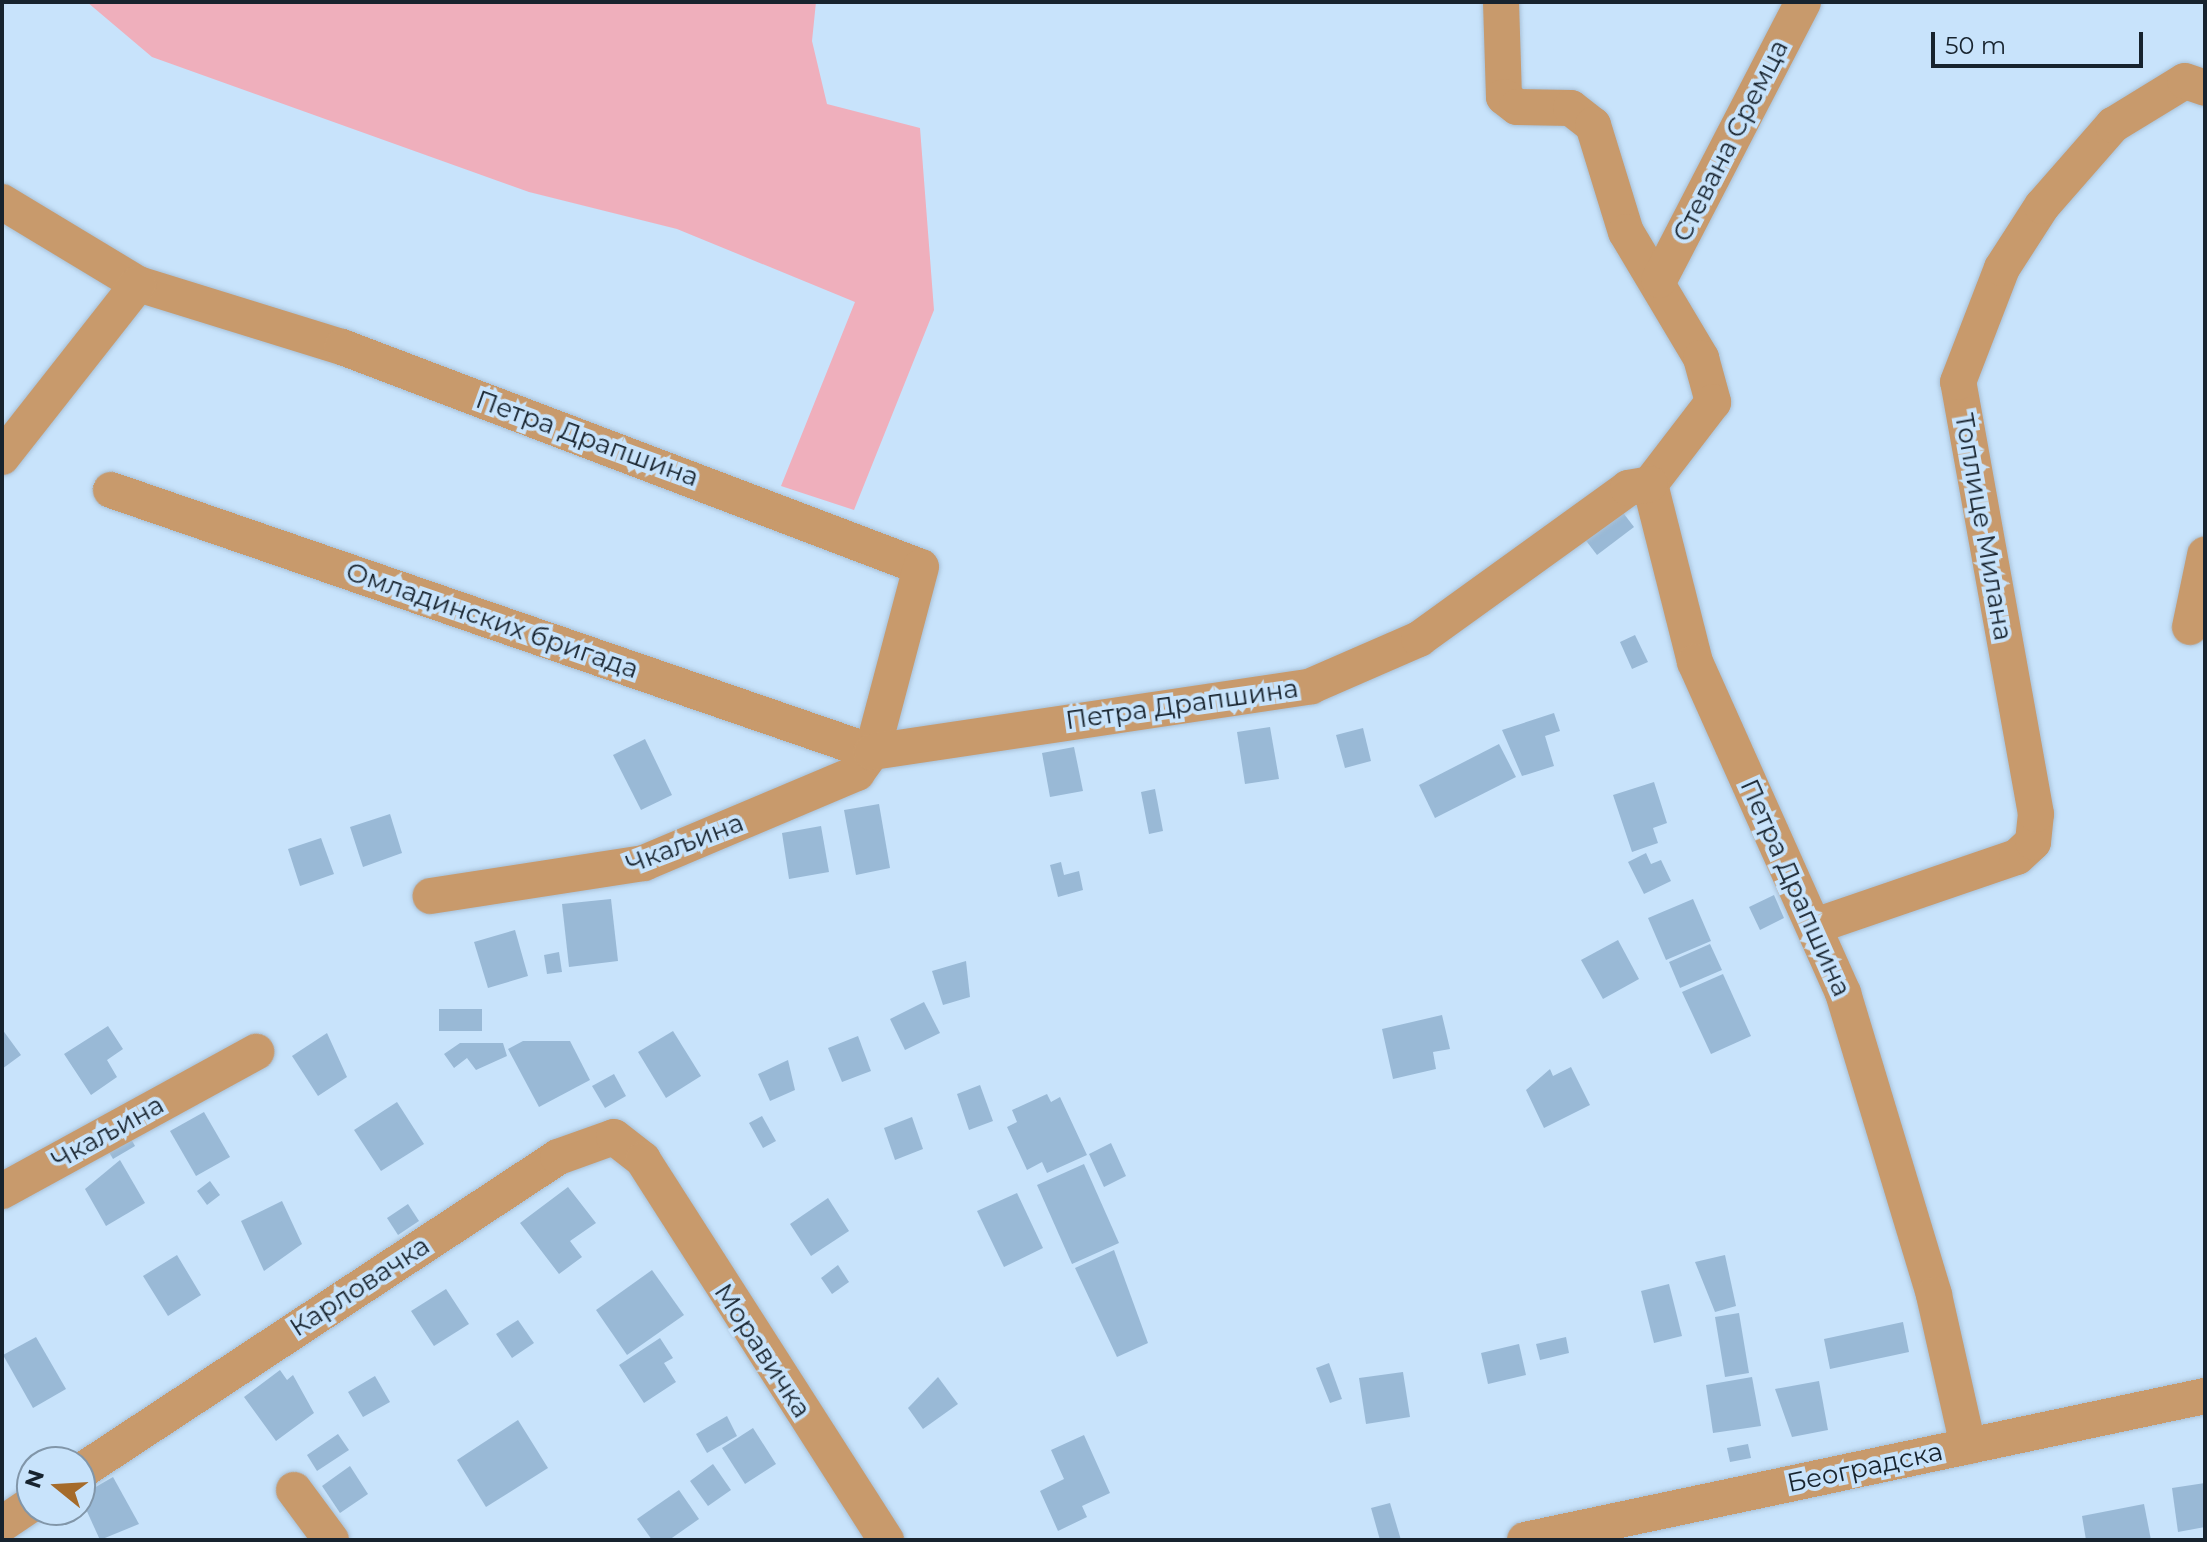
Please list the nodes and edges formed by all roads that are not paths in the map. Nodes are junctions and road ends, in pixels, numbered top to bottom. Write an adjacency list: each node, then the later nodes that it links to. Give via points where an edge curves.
1 (1501, 2): 5 (street, Стевана Сремца, via 1504,97 1517,107 1571,108 1587,116 1612,201)
2 (1803, 2): 5 (street, Стевана Сремца)
3 (2205, 88): 14 (street, Топлице Милана, via 2185,81 2113,125 2042,206 2002,268 1958,382 2036,814 2033,842 2017,857)
4 (2, 202): 6 (street, Петра Драпшина)
5 (1659, 280): 8 (street, Стевана Сремца, via 1701,358 1713,402)
6 (138, 284): 7 (street); 12 (street, Петра Драпшина, via 342,347 921,567)
7 (2, 457)
8 (1650, 484): 12 (street, Петра Драпшина, via 1628,488 1419,639 1311,686); 14 (street, Петра Драпшина, via 1695,662)
9 (111, 490): 12 (street, Омладинских бригада)
10 (2205, 555): 11 (street)
11 (2190, 627)
12 (872, 752): 13 (street, Чкаљина, via 835,784 644,863)
13 (431, 896)
14 (1815, 926): 19 (street, Петра Драпшина, via 1901,1181)
15 (256, 1052): 17 (street, Чкаљина)
16 (643, 1160): 20 (street, Карловачка, via 614,1137 580,1144); 23 (street, Моравичка)
17 (2, 1191)
18 (2205, 1396): 19 (street, Београдска)
19 (1968, 1446): 24 (street, Београдска)
20 (96, 1462)
21 (294, 1490): 22 (street)
22 (331, 1540)
23 (886, 1540)
24 (1525, 1540)

